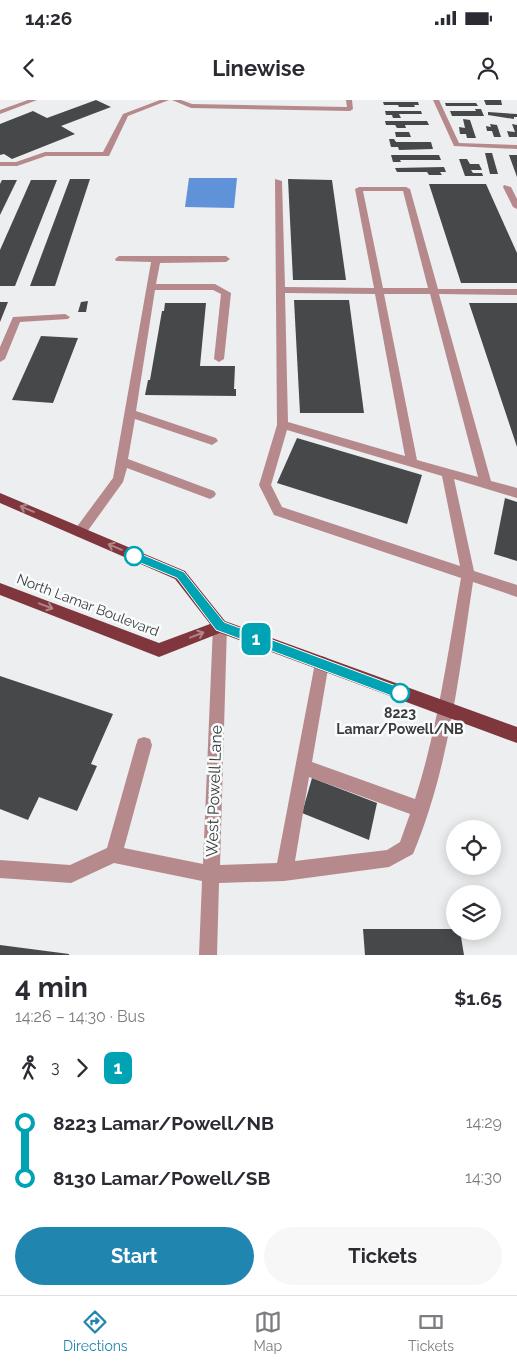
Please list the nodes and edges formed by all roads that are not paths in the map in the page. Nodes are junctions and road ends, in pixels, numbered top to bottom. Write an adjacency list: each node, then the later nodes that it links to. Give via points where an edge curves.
1 (34, 100): 6 (street)
2 (166, 100): 8 (street, via 125,115 106,154 45,154 17,164)
3 (175, 100): 4 (street, via 191,106 350,109)
4 (349, 100)
5 (436, 100): 7 (street, via 456,145)
6 (0, 112)
7 (517, 147)
8 (0, 164)
9 (278, 180): 16 (street)
10 (507, 187): 11 (street)
11 (517, 208)
12 (119, 259): 13 (street)
13 (156, 260): 14 (street); 15 (street)
14 (226, 260)
15 (151, 287): 22 (street, via 215,286 226,292); 23 (street)
16 (280, 290): 17 (street); 24 (street)
17 (379, 290): 18 (street); 18 (street, via 359,189 406,189); 27 (street)
18 (434, 291): 19 (street); 29 (street)
19 (517, 292)
20 (65, 317): 21 (street, via 16,319)
21 (0, 359)
22 (219, 359)
23 (130, 413): 25 (street); 26 (street)
24 (283, 425): 27 (street); 34 (street, via 265,485 278,511)
25 (212, 441)
26 (122, 461): 31 (street); 33 (street, via 119,479)
27 (412, 462): 28 (street)
28 (447, 472): 29 (street); 34 (street)
29 (486, 484): 30 (street)
30 (517, 493)
31 (210, 494)
32 (0, 498): 33 (main road, one-way to 32)
33 (80, 532): 37 (main road, one-way to 33, via 180,575)
34 (468, 574): 36 (street); 39 (street)
35 (0, 589): 37 (main road, North Lamar Boulevard, one-way to 37, via 160,650)
36 (517, 591)
37 (220, 626): 38 (main road); 47 (street, West Powell Lane)
38 (322, 663): 39 (main road); 42 (street)
39 (446, 709): 40 (main road); 43 (street)
40 (517, 735)
41 (144, 745): 44 (street)
42 (303, 767): 43 (street); 46 (street)
43 (420, 809): 46 (street, via 407,848 389,858)
44 (114, 854): 45 (street, via 71,874); 47 (street)
45 (0, 869)
46 (284, 872): 47 (street)
47 (211, 874): 48 (street, West Powell Lane)
48 (208, 955)

